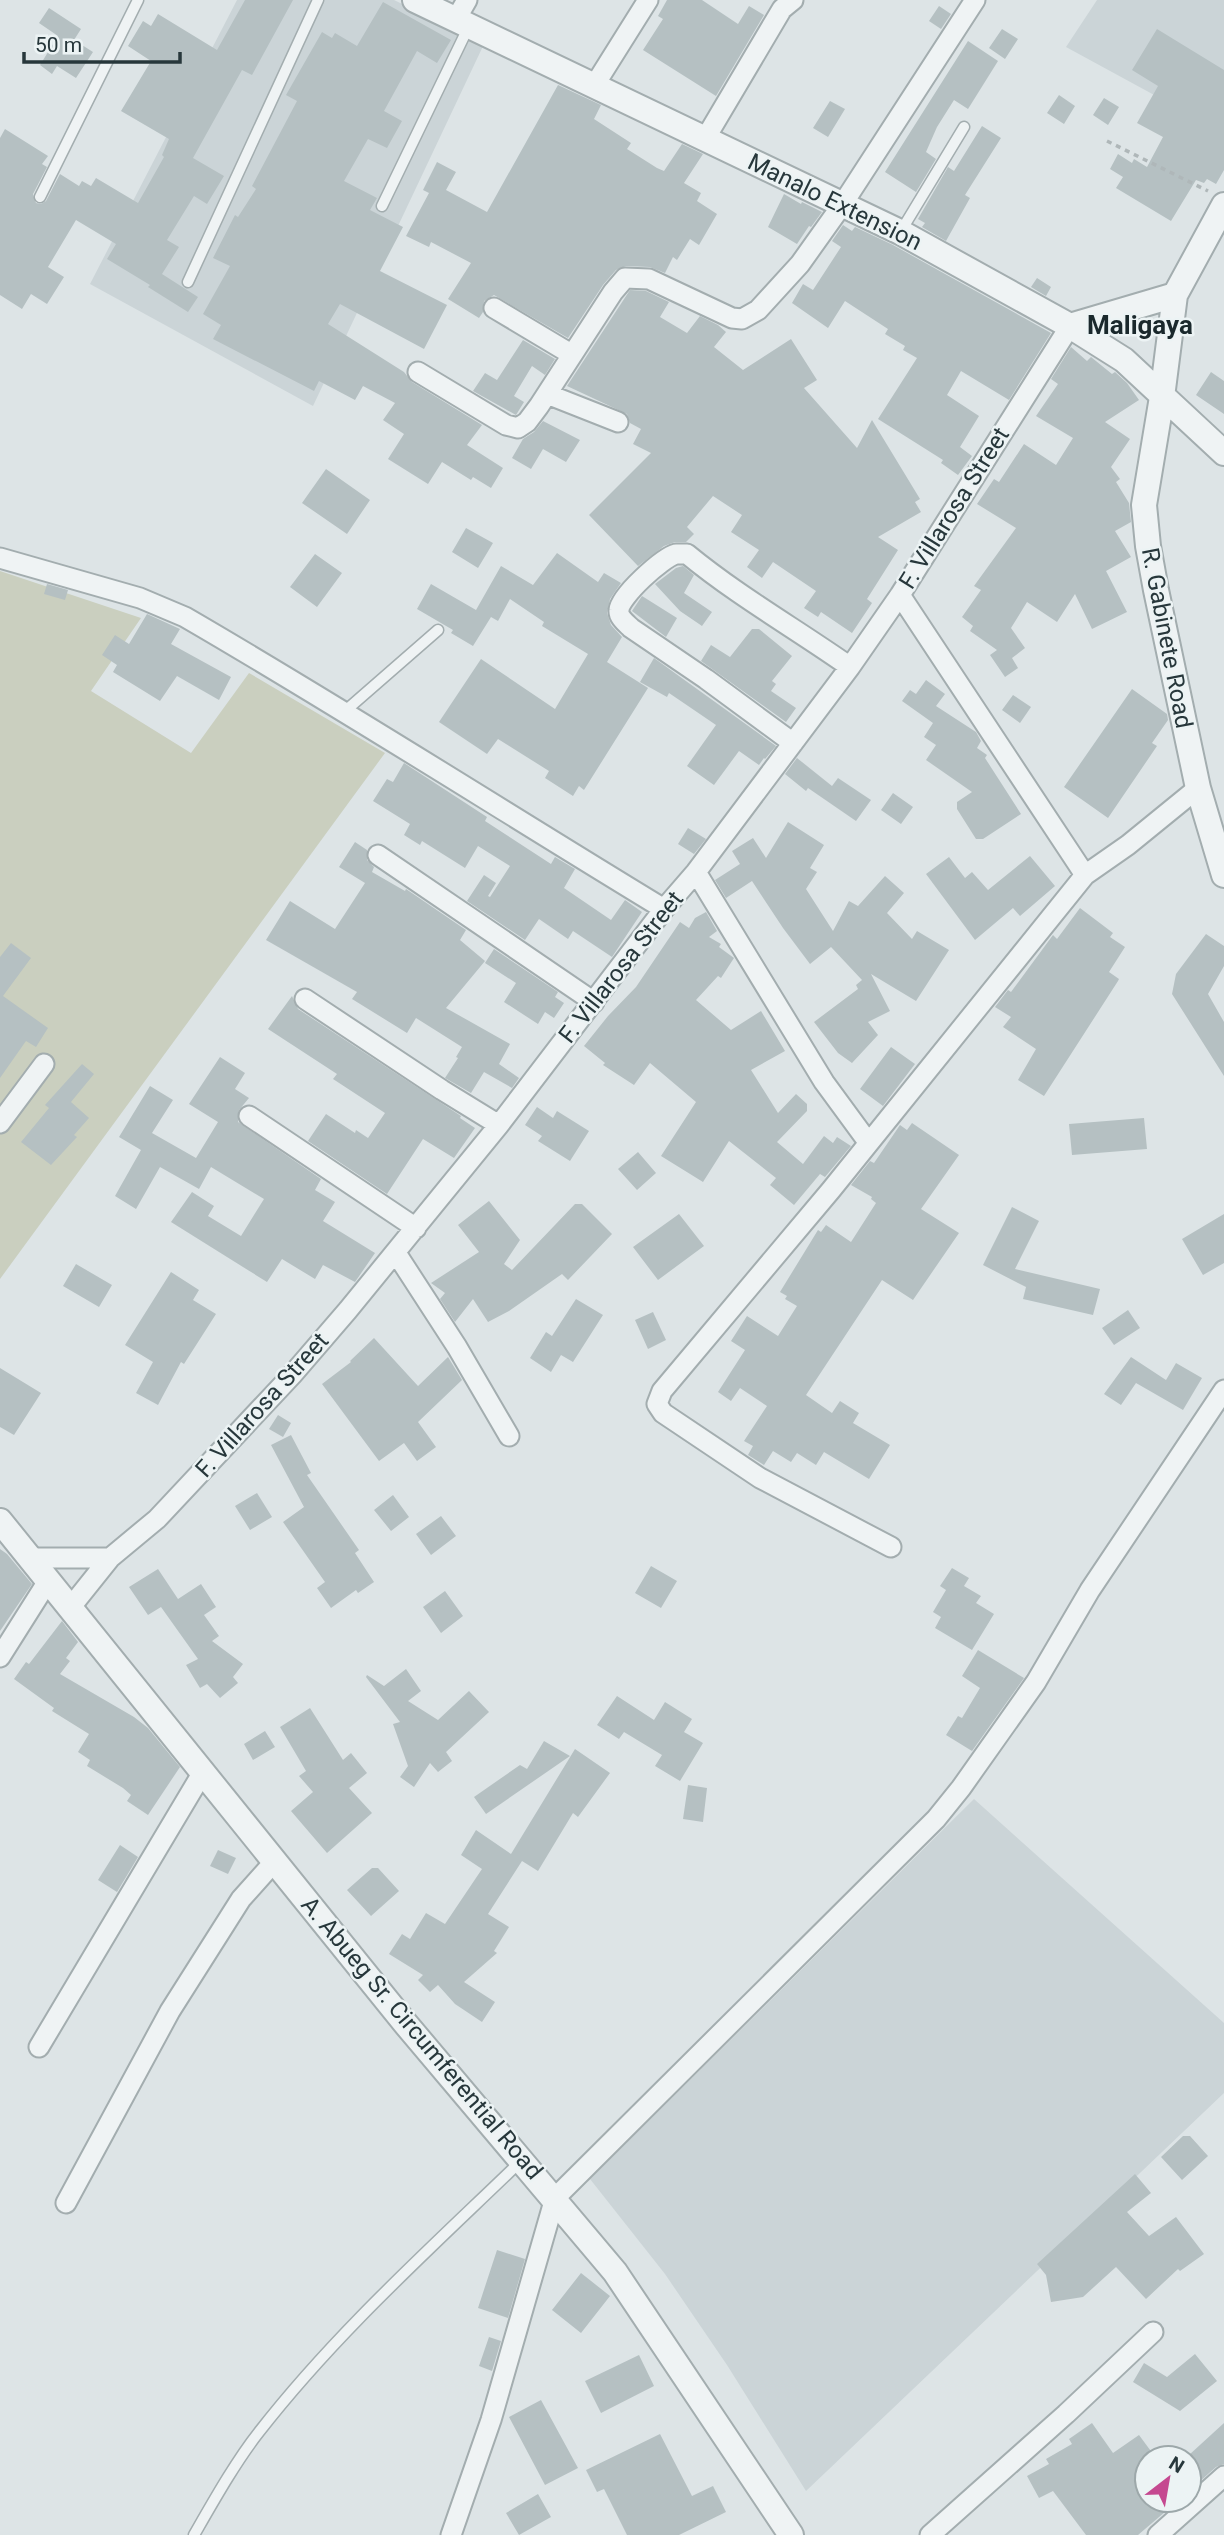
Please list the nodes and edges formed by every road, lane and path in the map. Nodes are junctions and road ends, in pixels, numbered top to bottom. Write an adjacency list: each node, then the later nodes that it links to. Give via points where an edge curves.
1 (138, 0): 12 (lane)
2 (318, 0): 17 (lane)
3 (415, 0): 7 (street, Manalo Extension)
4 (648, 0): 8 (street)
5 (793, 0): 10 (street, via 782,9)
6 (975, 0): 14 (street)
7 (464, 15): 8 (street, Manalo Extension); 15 (lane)
8 (594, 86): 10 (street, Manalo Extension)
9 (964, 127): 16 (lane)
10 (705, 139): 14 (street, Manalo Extension)
11 (1107, 141): 13 (path)
12 (40, 197)
13 (1218, 199): 18 (street)
14 (842, 205): 16 (street, Manalo Extension); 21 (street, via 800,264 758,310 732,318 649,279 625,278)
15 (382, 206)
16 (900, 232): 20 (street, Manalo Extension)
17 (188, 282)
18 (1175, 295): 20 (street); 24 (street, R. Gabinete Road)
19 (494, 308): 21 (street)
20 (1070, 326): 24 (street, Manalo Extension, via 1124,360); 28 (street, F. Villarosa Street)
21 (571, 354): 23 (street)
22 (418, 372): 23 (street, via 513,428 527,422)
23 (547, 394): 25 (street)
24 (1162, 397): 26 (street, Manalo Extension); 33 (street, R. Gabinete Road, via 1144,505 1148,546)
25 (618, 422)
26 (1224, 453)
27 (0, 558): 31 (street, via 140,598 185,617)
28 (900, 595): 30 (street, F. Villarosa Street); 36 (street)
29 (438, 630): 31 (lane)
30 (850, 667): 32 (street, F. Villarosa Street); 32 (street, via 687,554 668,558 624,599 619,610 631,628)
31 (344, 712): 38 (street)
32 (793, 743): 35 (street, F. Villarosa Street)
33 (1198, 788): 36 (street); 37 (street, R. Gabinete Road)
34 (378, 855): 40 (street)
35 (696, 872): 38 (street, F. Villarosa Street); 45 (street, via 824,1082)
36 (1085, 875): 45 (street)
37 (1224, 875)
38 (664, 909): 40 (street, F. Villarosa Street)
39 (304, 999): 44 (street)
40 (594, 1002): 44 (street, F. Villarosa Street)
41 (44, 1064): 43 (street)
42 (249, 1116): 46 (street)
43 (0, 1123)
44 (499, 1125): 46 (street, F. Villarosa Street)
45 (869, 1142): 51 (street, via 662,1391 657,1404 663,1413 760,1478)
46 (416, 1228): 47 (street, F. Villarosa Street)
47 (396, 1253): 49 (street); 53 (street, F. Villarosa Street, via 226,1446 157,1519)
48 (1224, 1390): 61 (street, via 1090,1590 1036,1682 936,1819)
49 (509, 1436)
50 (0, 1521): 52 (street, A. Abueg Sr. Circumferential Road)
51 (891, 1547)
52 (31, 1558): 53 (street); 54 (street, A. Abueg Sr. Circumferential Road)
53 (110, 1558): 55 (street, F. Villarosa Street)
54 (47, 1581): 55 (street, A. Abueg Sr. Circumferential Road); 56 (street)
55 (70, 1608): 57 (street, A. Abueg Sr. Circumferential Road)
56 (0, 1657)
57 (203, 1772): 58 (street, A. Abueg Sr. Circumferential Road); 59 (street)
58 (275, 1861): 60 (street, A. Abueg Sr. Circumferential Road); 62 (street, via 241,1899 176,2000)
59 (39, 2047)
60 (522, 2160): 61 (street, A. Abueg Sr. Circumferential Road); 65 (lane, via 305,2376 257,2434)
61 (555, 2198): 66 (street, via 491,2420); 67 (street, A. Abueg Sr. Circumferential Road, via 615,2272)
62 (66, 2203)
63 (1153, 2332): 68 (street)
64 (1224, 2476): 69 (street)
65 (194, 2535)
66 (451, 2535)
67 (791, 2535)
68 (930, 2535)
69 (1158, 2535)

